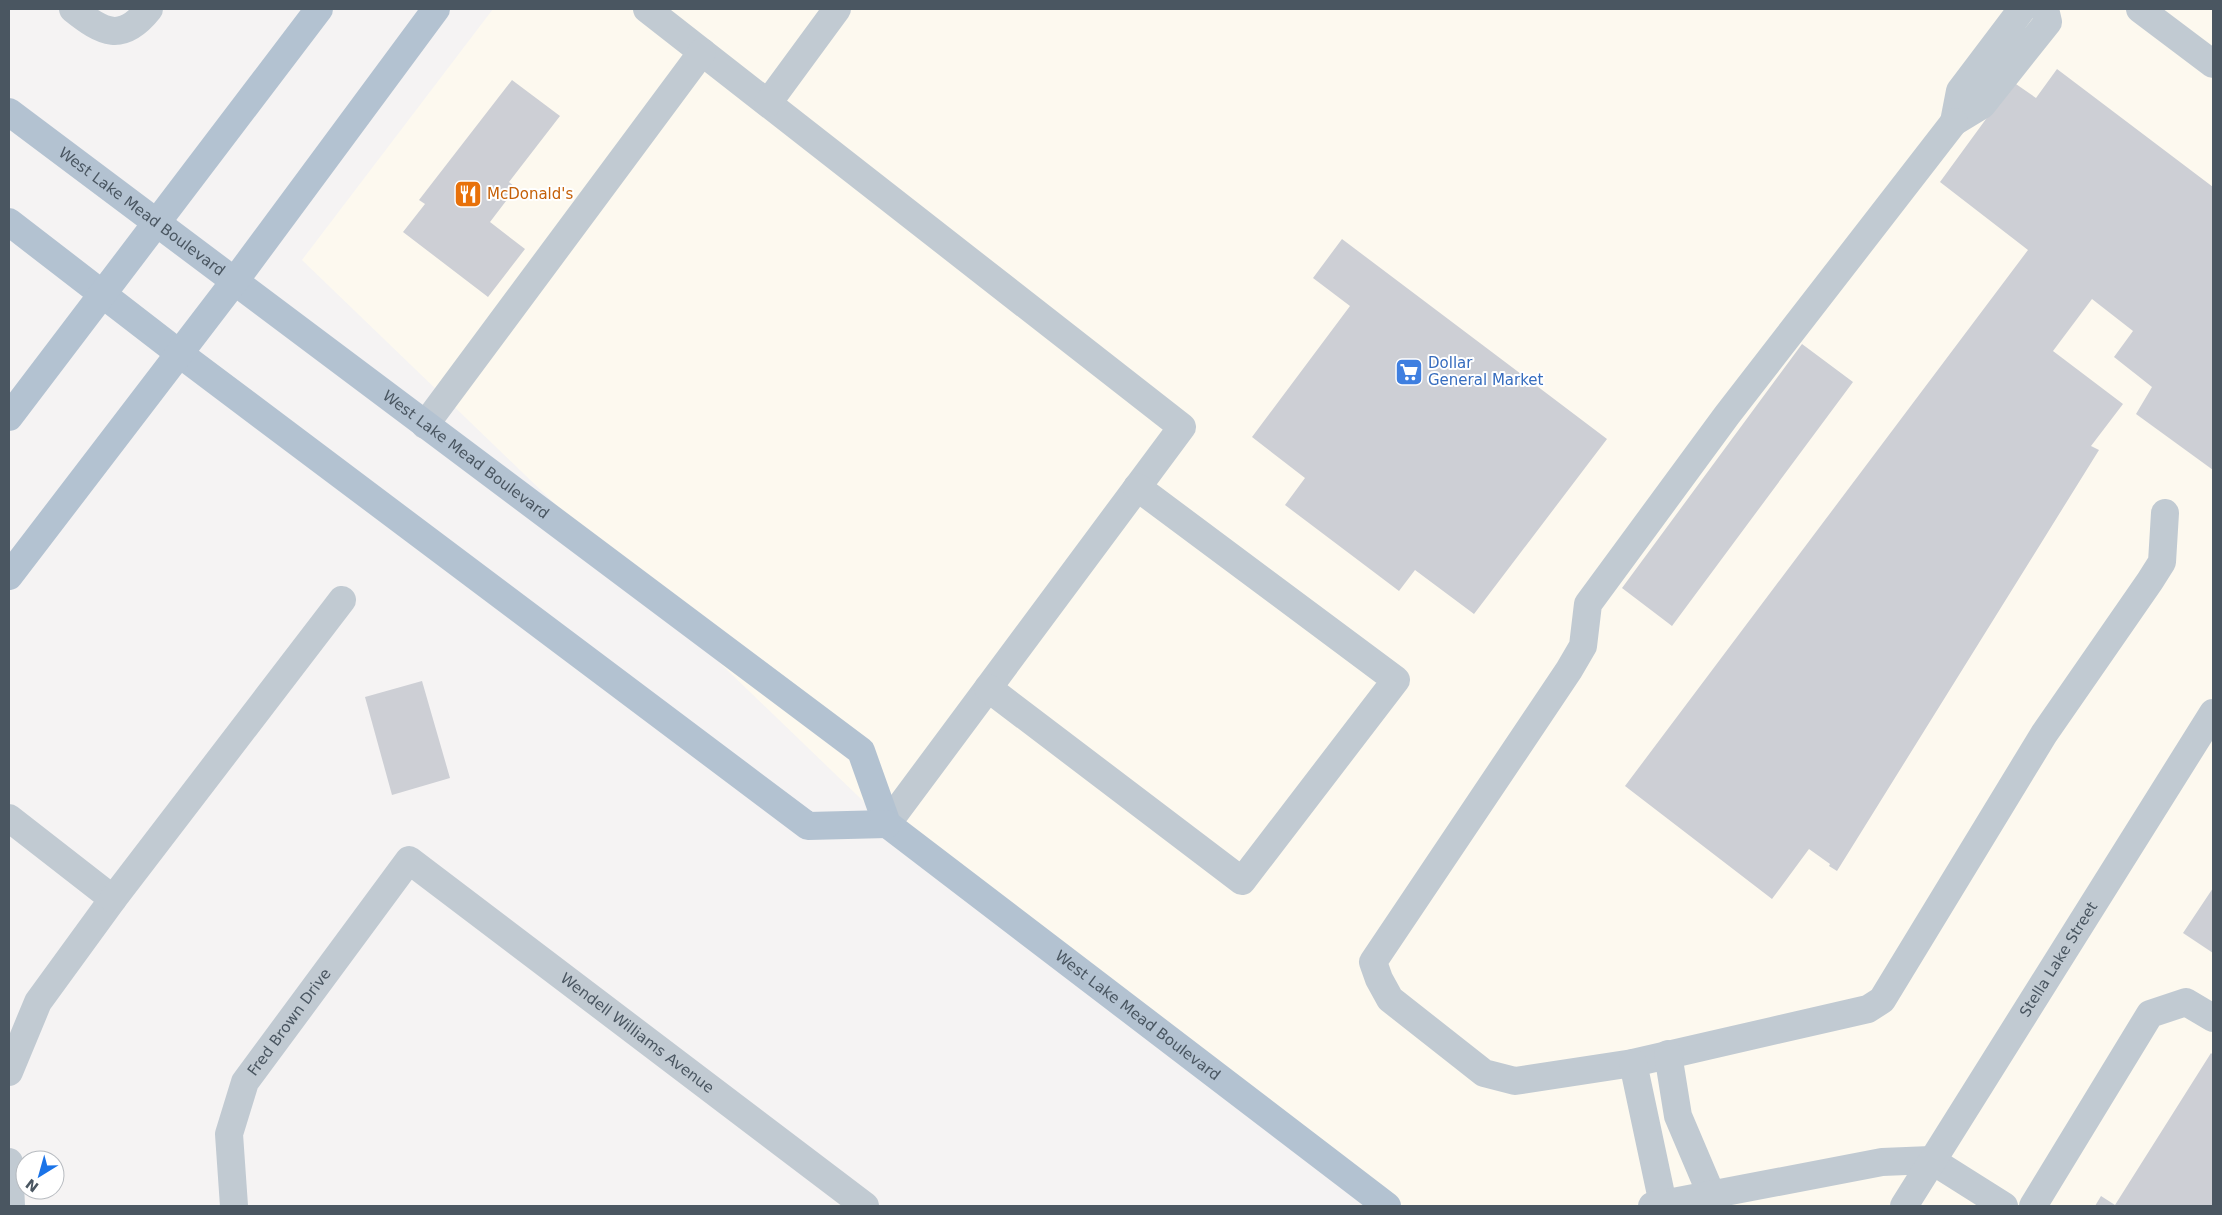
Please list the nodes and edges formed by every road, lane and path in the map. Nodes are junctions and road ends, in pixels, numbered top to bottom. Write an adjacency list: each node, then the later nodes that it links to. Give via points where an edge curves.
1 (73, 9): 2 (street, via 91,23 116,31 128,29)
2 (149, 9)
3 (319, 9): 16 (main road)
4 (436, 9): 17 (main road)
5 (647, 9): 10 (street)
6 (837, 9): 12 (street)
7 (2022, 9): 14 (street, via 1960,91)
8 (2045, 9): 14 (street, via 2048,22 1982,105)
9 (2140, 9): 11 (street)
10 (702, 52): 12 (street); 21 (street)
11 (2213, 64)
12 (768, 103): 22 (street, via 1182,427)
13 (9, 112): 16 (main road, West Lake Mead Boulevard)
14 (1954, 122): 34 (street, via 1727,415 1588,604 1583,646 1569,670 1373,962 1390,999 1484,1073 1514,1081)
15 (9, 222): 18 (main road)
16 (156, 223): 17 (main road, West Lake Mead Boulevard); 18 (main road)
17 (234, 282): 19 (main road); 21 (main road, West Lake Mead Boulevard)
18 (103, 293): 19 (main road); 20 (main road)
19 (180, 354): 24 (main road); 29 (main road, via 808,826)
20 (9, 417)
21 (426, 425): 29 (main road, West Lake Mead Boulevard, via 861,751)
22 (1137, 487): 26 (street); 26 (street, via 1396,680 1242,881)
23 (2164, 513): 33 (street, via 2162,562 2044,734 1882,1000 1868,1009)
24 (9, 576)
25 (342, 600): 31 (street)
26 (988, 688): 29 (street)
27 (2213, 713): 36 (street, Stella Lake Street)
28 (9, 818): 31 (street)
29 (887, 824): 43 (main road, West Lake Mead Boulevard)
30 (408, 860): 41 (street, Fred Brown Drive, via 245,1082 230,1134); 42 (street, Wendell Williams Avenue)
31 (113, 899): 35 (street, via 38,1002)
32 (2213, 1018): 46 (street, via 2186,1002 2150,1014)
33 (1668, 1054): 34 (street); 38 (street, via 1678,1116)
34 (1633, 1063): 39 (street)
35 (9, 1072)
36 (1931, 1160): 38 (street, via 1882,1162); 44 (street, Stella Lake Street); 45 (street)
37 (9, 1162): 40 (street)
38 (1712, 1196): 39 (street)
39 (1658, 1205)
40 (11, 1206)
41 (234, 1206)
42 (865, 1206)
43 (1387, 1206)
44 (1904, 1206)
45 (2004, 1206)
46 (2034, 1206)

